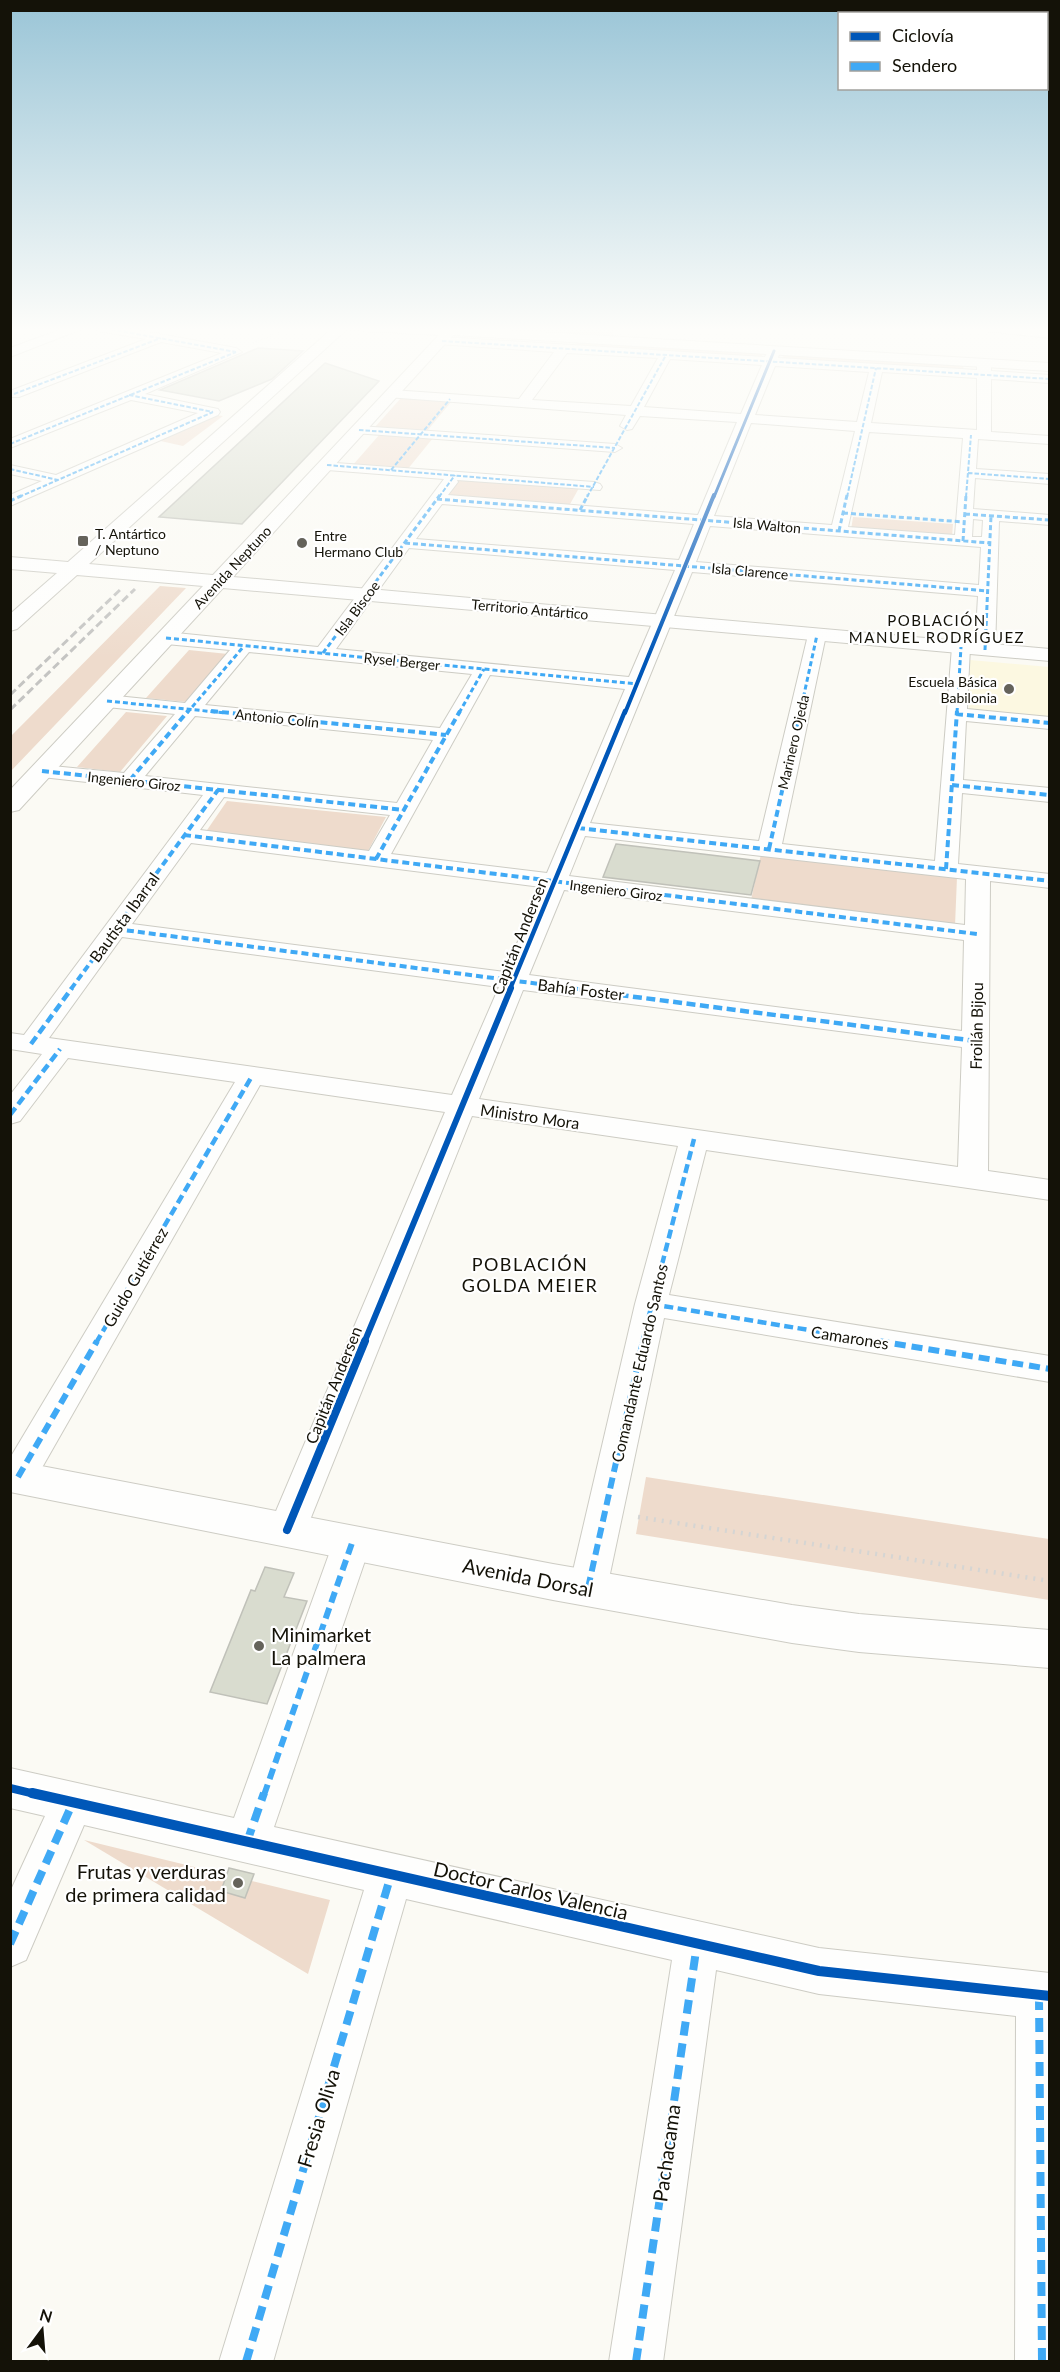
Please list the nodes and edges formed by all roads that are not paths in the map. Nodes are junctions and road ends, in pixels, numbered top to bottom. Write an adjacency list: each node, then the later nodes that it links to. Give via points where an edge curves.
1 (154, 438): 19 (street)
2 (219, 438): 35 (street)
3 (353, 438): 13 (street, Avenida Neptuno)
4 (417, 438): 15 (street)
5 (471, 438): 12 (street)
6 (621, 438): 12 (street)
7 (739, 438): 27 (street, Capitán Andersen)
8 (861, 438): 24 (street)
9 (976, 438): 16 (street)
10 (1016, 438): 11 (street)
11 (1050, 440)
12 (615, 448): 20 (street)
13 (327, 465): 15 (street); 36 (street, Avenida Neptuno)
14 (10, 469): 19 (street)
15 (391, 470): 17 (street)
16 (968, 473): 18 (street); 26 (street)
17 (455, 475): 20 (street); 21 (street, Isla Biscoe)
18 (1050, 479)
19 (58, 480): 22 (street)
20 (594, 487): 23 (street)
21 (437, 499): 23 (street, Isla Walton); 31 (street, Isla Biscoe)
22 (10, 501)
23 (580, 510): 27 (street, Isla Walton)
24 (843, 513): 26 (street); 29 (street)
25 (991, 516): 26 (street); 28 (street); 32 (street)
26 (964, 518): 30 (street)
27 (705, 520): 29 (street, Isla Walton); 34 (street, Capitán Andersen)
28 (1050, 520)
29 (839, 531): 30 (street, Isla Walton)
30 (963, 541): 32 (street, Isla Walton)
31 (405, 543): 34 (street, Isla Clarence); 38 (street, Isla Biscoe)
32 (990, 543): 37 (street)
33 (10, 563): 35 (street, Territorio Antártico)
34 (686, 566): 37 (street, Isla Clarence); 39 (street, Capitán Andersen)
35 (74, 568): 36 (street, Territorio Antártico); 40 (street)
36 (219, 581): 38 (street, Territorio Antártico); 42 (street, Avenida Neptuno)
37 (988, 591): 45 (street)
38 (367, 594): 39 (street, Territorio Antártico); 46 (street, Isla Biscoe)
39 (664, 621): 41 (street, Territorio Antártico); 49 (street, Capitán Andersen)
40 (10, 625)
41 (817, 634): 44 (street, Territorio Antártico); 64 (street, Marinero Ojeda)
42 (166, 638): 43 (street, Rysel Berger); 50 (street, Avenida Neptuno)
43 (244, 646): 46 (street, Rysel Berger); 51 (street)
44 (961, 647): 45 (street, Territorio Antártico); 52 (street)
45 (985, 650): 47 (street, Territorio Antártico)
46 (323, 653): 48 (street, Rysel Berger)
47 (1050, 655)
48 (484, 669): 49 (street, Rysel Berger); 54 (street)
49 (637, 684): 62 (street, Capitán Andersen)
50 (107, 702): 51 (street, Antonio Colín); 55 (street, Avenida Neptuno)
51 (190, 710): 54 (street, Antonio Colín); 56 (street)
52 (956, 714): 53 (street); 57 (street)
53 (1050, 723)
54 (446, 735): 61 (street)
55 (42, 771): 56 (street, Ingeniero Giroz); 60 (street, Avenida Neptuno)
56 (130, 780): 58 (street, Ingeniero Giroz)
57 (952, 785): 59 (street); 66 (street)
58 (218, 790): 61 (street, Ingeniero Giroz); 63 (street, Bautista Ibarral)
59 (1050, 795)
60 (10, 805)
61 (404, 810): 65 (street)
62 (578, 828): 64 (street); 69 (street, Capitán Andersen)
63 (184, 835): 65 (street, Ingeniero Giroz); 70 (street, Bautista Ibarral)
64 (769, 849): 66 (street)
65 (376, 859): 69 (street, Ingeniero Giroz)
66 (946, 869): 67 (street)
67 (978, 873): 68 (street); 71 (street, Froilán Bijou)
68 (1050, 881)
69 (556, 882): 71 (street, Ingeniero Giroz); 72 (street, Capitán Andersen)
70 (116, 929): 72 (street, Bahía Foster); 74 (street, Bautista Ibarral)
71 (977, 934): 73 (street, Froilán Bijou)
72 (515, 981): 73 (street, Bahía Foster); 77 (street, Capitán Andersen)
73 (975, 1041): 80 (street, Froilán Bijou)
74 (21, 1043): 75 (street, Ministro Mora)
75 (60, 1049): 76 (street, Ministro Mora); 78 (street)
76 (252, 1076): 77 (street, Ministro Mora); 84 (street, Guido Gutiérrez)
77 (463, 1106): 79 (street, Ministro Mora); 85 (street, Capitán Andersen)
78 (10, 1115)
79 (694, 1139): 80 (street, Ministro Mora); 82 (street, Comandante Eduardo Santos)
80 (973, 1179): 81 (street, Ministro Mora)
81 (1050, 1190)
82 (651, 1304): 83 (street, Camarones); 87 (street, Comandante Eduardo Santos)
83 (1050, 1369)
84 (14, 1477): 85 (street, Avenida Dorsal)
85 (287, 1530): 86 (street, Avenida Dorsal)
86 (352, 1543): 87 (street, Avenida Dorsal); 91 (street)
87 (588, 1588): 88 (street, Avenida Dorsal, via 859,1633)
88 (1050, 1649)
89 (10, 1788): 90 (street, Doctor Carlos Valencia)
90 (73, 1802): 91 (street, Doctor Carlos Valencia); 93 (street)
91 (247, 1842): 92 (street, Doctor Carlos Valencia)
92 (391, 1875): 94 (street, Doctor Carlos Valencia); 96 (street, Fresia Oliva)
93 (10, 1944)
94 (697, 1944): 95 (street, Doctor Carlos Valencia, via 819,1971); 97 (street, Pachacama)
95 (1044, 1996): 98 (street)
96 (246, 2361)
97 (636, 2361)
98 (1042, 2361)

